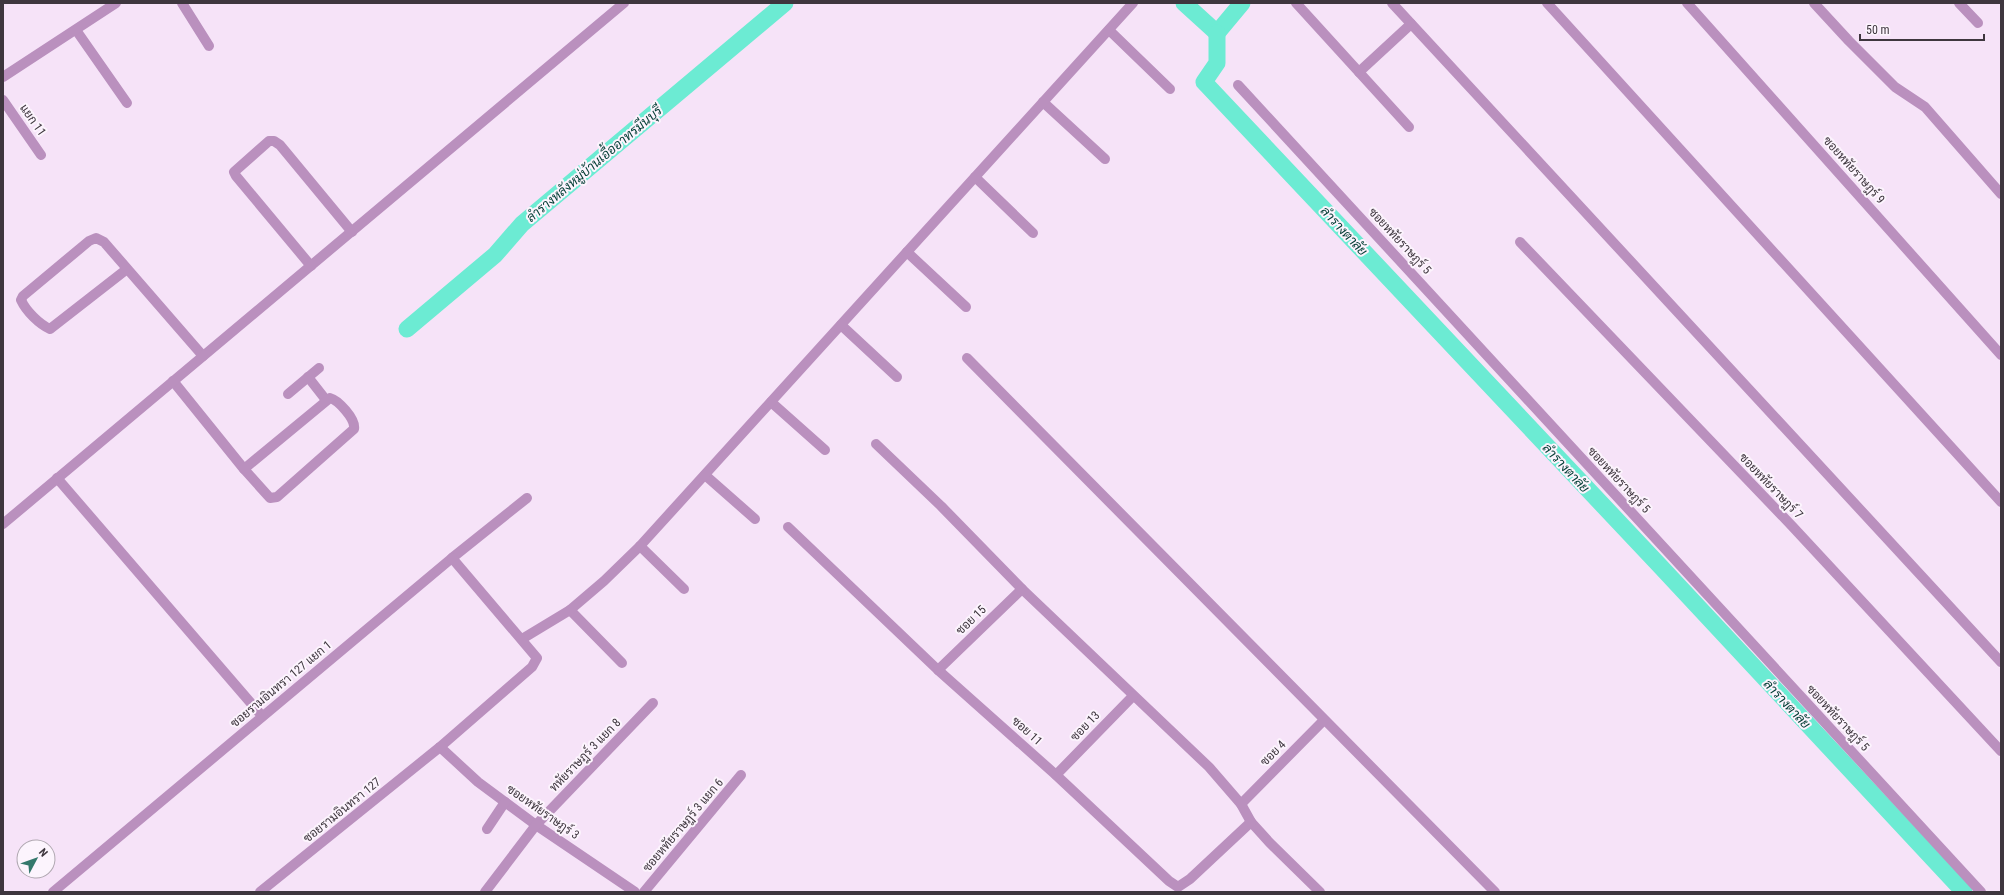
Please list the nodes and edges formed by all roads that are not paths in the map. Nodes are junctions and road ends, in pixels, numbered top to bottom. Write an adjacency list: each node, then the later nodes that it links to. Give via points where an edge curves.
1 (116, 3): 13 (street)
2 (182, 3): 15 (street)
3 (624, 3): 28 (street)
4 (1133, 3): 14 (street)
5 (1296, 3): 16 (street)
6 (1392, 3): 11 (street)
7 (1547, 3): 52 (street)
8 (1687, 3): 36 (street, ซอยหทัยราษฎร์ 9)
9 (1814, 3): 27 (street, via 1895,87 1925,107)
10 (1959, 3): 12 (street)
11 (1411, 24): 16 (street); 62 (street)
12 (1978, 24)
13 (76, 30): 17 (street); 22 (street)
14 (1108, 30): 19 (street); 21 (street)
15 (209, 46)
16 (1359, 72): 23 (street)
17 (3, 76)
18 (1238, 85): 85 (street, ซอยหทัยราษฎร์ 5)
19 (1170, 89)
20 (3, 100): 24 (street, แยก 11)
21 (1043, 102): 25 (street); 26 (street)
22 (127, 103)
23 (1409, 127)
24 (41, 155)
25 (1105, 159)
26 (975, 177): 29 (street); 31 (street)
27 (2001, 194)
28 (352, 232): 32 (street); 32 (street, via 280,145 269,141 234,172)
29 (1033, 233)
30 (1520, 242): 70 (street, ซอยหทัยราษฎร์ 7, via 1797,532)
31 (907, 252): 34 (street); 35 (street)
32 (311, 266): 37 (street)
33 (127, 269): 33 (street, via 104,242 96,238 89,241 20,300 44,327 50,329); 37 (street)
34 (966, 307)
35 (841, 325): 41 (street); 45 (street)
36 (2001, 355)
37 (203, 356): 42 (street)
38 (967, 358): 68 (street)
39 (319, 368): 40 (street)
40 (308, 377): 43 (street); 44 (street)
41 (897, 377)
42 (173, 381): 48 (street); 50 (street)
43 (288, 394)
44 (326, 400): 48 (street); 48 (street, via 335,399 353,421 354,429 277,497 270,498 265,494)
45 (771, 402): 47 (street); 49 (street)
46 (876, 444): 59 (street)
47 (825, 450)
48 (244, 469)
49 (705, 475): 53 (street); 56 (street)
50 (57, 478): 54 (street); 67 (street)
51 (527, 498): 57 (street, ซอยรามอินทรา 127 แยก 1)
52 (2001, 502)
53 (755, 519)
54 (3, 524)
55 (788, 527): 64 (street, ซอย 11)
56 (640, 546): 58 (street); 60 (street)
57 (452, 558): 61 (street); 67 (street, ซอยรามอินทรา 127 แยก 1)
58 (684, 589)
59 (1022, 589): 64 (street, ซอย 15); 65 (street)
60 (570, 610): 61 (street); 63 (street)
61 (522, 639): 69 (street, ซอยรามอินทรา 127, via 537,658 532,667)
62 (2001, 662)
63 (622, 663)
64 (938, 670): 72 (street, ซอย 11)
65 (1133, 696): 72 (street, ซอย 13); 74 (street, via 1209,767)
66 (653, 703): 76 (street, ทหัยราษฎร์ 3 แยก 8)
67 (262, 716): 78 (street, ซอยรามอินทรา 127 แยก 1)
68 (1324, 720): 74 (street, ซอย 4); 84 (street)
69 (440, 748): 73 (street, ซอยหทัยราษฎร์ 3); 79 (street, ซอยรามอินทรา 127)
70 (2001, 751)
71 (741, 775): 82 (street, ซอยหทัยราษฎร์ 3 แยก 6)
72 (1056, 775): 75 (street, ซอย 11, via 1168,881 1178,887 1190,880)
73 (505, 802): 76 (street, ซอยหทัยราษฎร์ 3); 77 (street)
74 (1241, 804): 75 (street)
75 (1251, 822): 83 (street)
76 (536, 825): 80 (street, ทหัยราษฎร์ 3 แยก 8); 81 (street, ซอยหทัยราษฎร์ 3)
77 (487, 829)
78 (53, 892)
79 (260, 892)
80 (485, 892)
81 (635, 892)
82 (644, 892)
83 (1320, 892)
84 (1495, 892)
85 (1981, 892)

